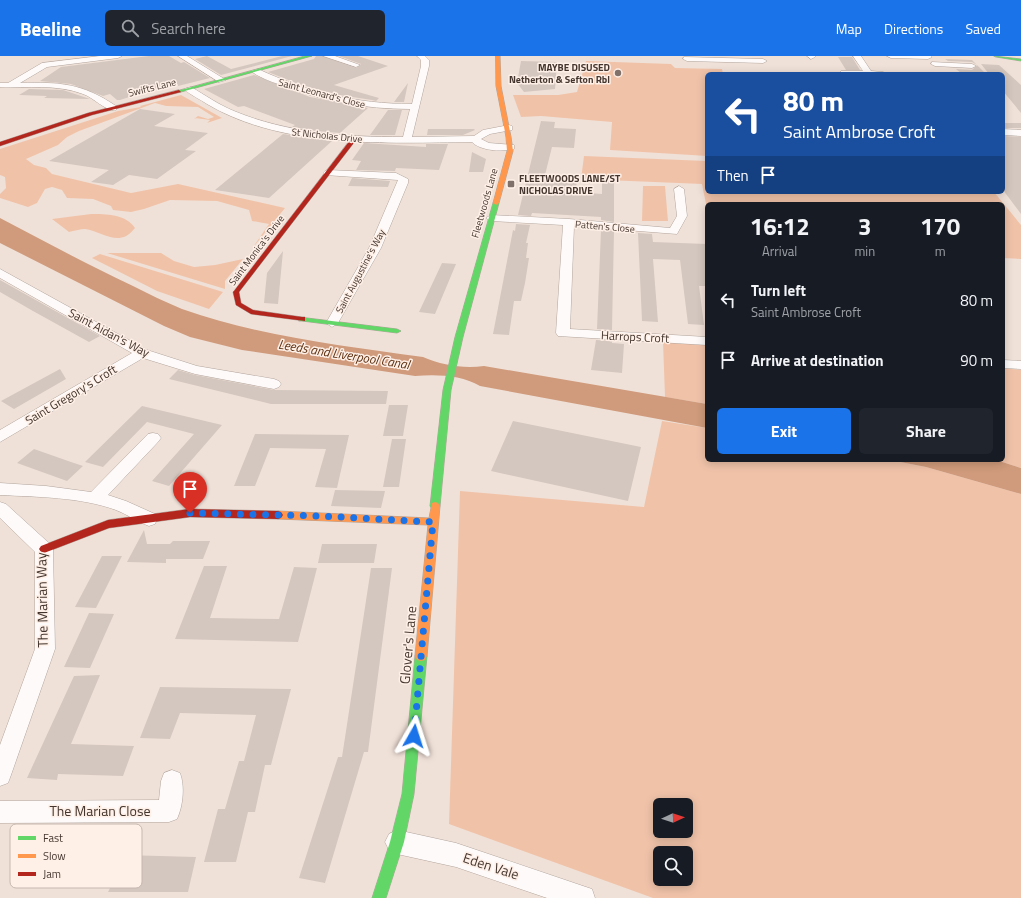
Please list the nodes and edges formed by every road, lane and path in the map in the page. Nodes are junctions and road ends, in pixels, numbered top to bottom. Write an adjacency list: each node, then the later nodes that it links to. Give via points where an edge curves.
1 (118, 56): 22 (street, via 45,65)
2 (182, 56): 20 (street)
3 (310, 56): 17 (street, Swifts Lane)
4 (326, 56): 15 (street)
5 (421, 56): 24 (street, via 425,66)
6 (498, 56): 26 (street, Fleetwoods Lane, via 501,101)
7 (858, 56): 18 (street)
8 (891, 56): 10 (street)
9 (996, 56): 12 (street)
10 (928, 57): 14 (street)
11 (688, 59): 13 (street)
12 (1021, 60)
13 (763, 61)
14 (935, 64): 16 (street); 19 (street)
15 (356, 66)
16 (972, 66)
17 (255, 71): 20 (street, Swifts Lane); 24 (street, Saint Leonard's Close, via 286,85 355,104)
18 (868, 72)
19 (942, 72)
20 (222, 80): 23 (street, Swifts Lane)
21 (0, 85): 22 (street)
22 (10, 85): 25 (street, via 56,86 79,90 96,96)
23 (188, 89): 25 (street, Swifts Lane); 30 (street, St Nicholas Drive, via 236,115 278,129)
24 (416, 107): 31 (street)
25 (113, 108): 32 (street, Swifts Lane)
26 (509, 128): 29 (street, St Nicholas Drive, via 492,130); 33 (street, Fleetwoods Lane)
27 (1005, 132): 28 (street)
28 (1021, 133)
29 (476, 139): 31 (street, St Nicholas Drive); 33 (street, St Nicholas Drive, via 483,145)
30 (353, 140): 31 (street, St Nicholas Drive); 34 (street, Saint Monica's Drive)
31 (407, 140)
32 (0, 144)
33 (510, 146): 36 (street, Fleetwoods Lane)
34 (328, 173): 39 (street, Saint Augustine's Way, via 403,178 374,248); 39 (street, Saint Monica's Drive, via 236,292 238,304 251,312)
35 (679, 189): 37 (street, Patten's Close, via 682,216 673,232)
36 (491, 218): 37 (street, Patten's Close); 46 (street, Fleetwoods Lane)
37 (568, 222): 41 (street, Harrops Croft, via 563,332)
38 (0, 273): 42 (street, Saint Aidan's Way)
39 (332, 323): 40 (street, Saint Monica's Drive)
40 (397, 331)
41 (705, 341)
42 (142, 353): 45 (street, Saint Aidan's Way, via 195,370); 47 (street, Saint Gregory's Croft)
43 (1005, 364): 44 (street)
44 (1021, 365)
45 (274, 384)
46 (447, 390): 53 (street, Glover's Lane)
47 (0, 437)
48 (153, 438): 50 (street)
49 (0, 489): 50 (street, via 46,491)
50 (94, 500): 52 (street, via 121,506)
51 (0, 508): 54 (street, The Marian Way)
52 (149, 519): 53 (street, via 190,513); 54 (street, via 108,524)
53 (433, 522): 58 (street, Glover's Lane, via 408,794)
54 (44, 549): 55 (street, The Marian Way, via 45,649)
55 (0, 775)
56 (172, 781): 57 (street, The Marian Close, via 169,811)
57 (0, 812)
58 (397, 842): 59 (street, Glover's Lane); 60 (street, Eden Vale, via 456,855)
59 (379, 898)
60 (583, 898)

